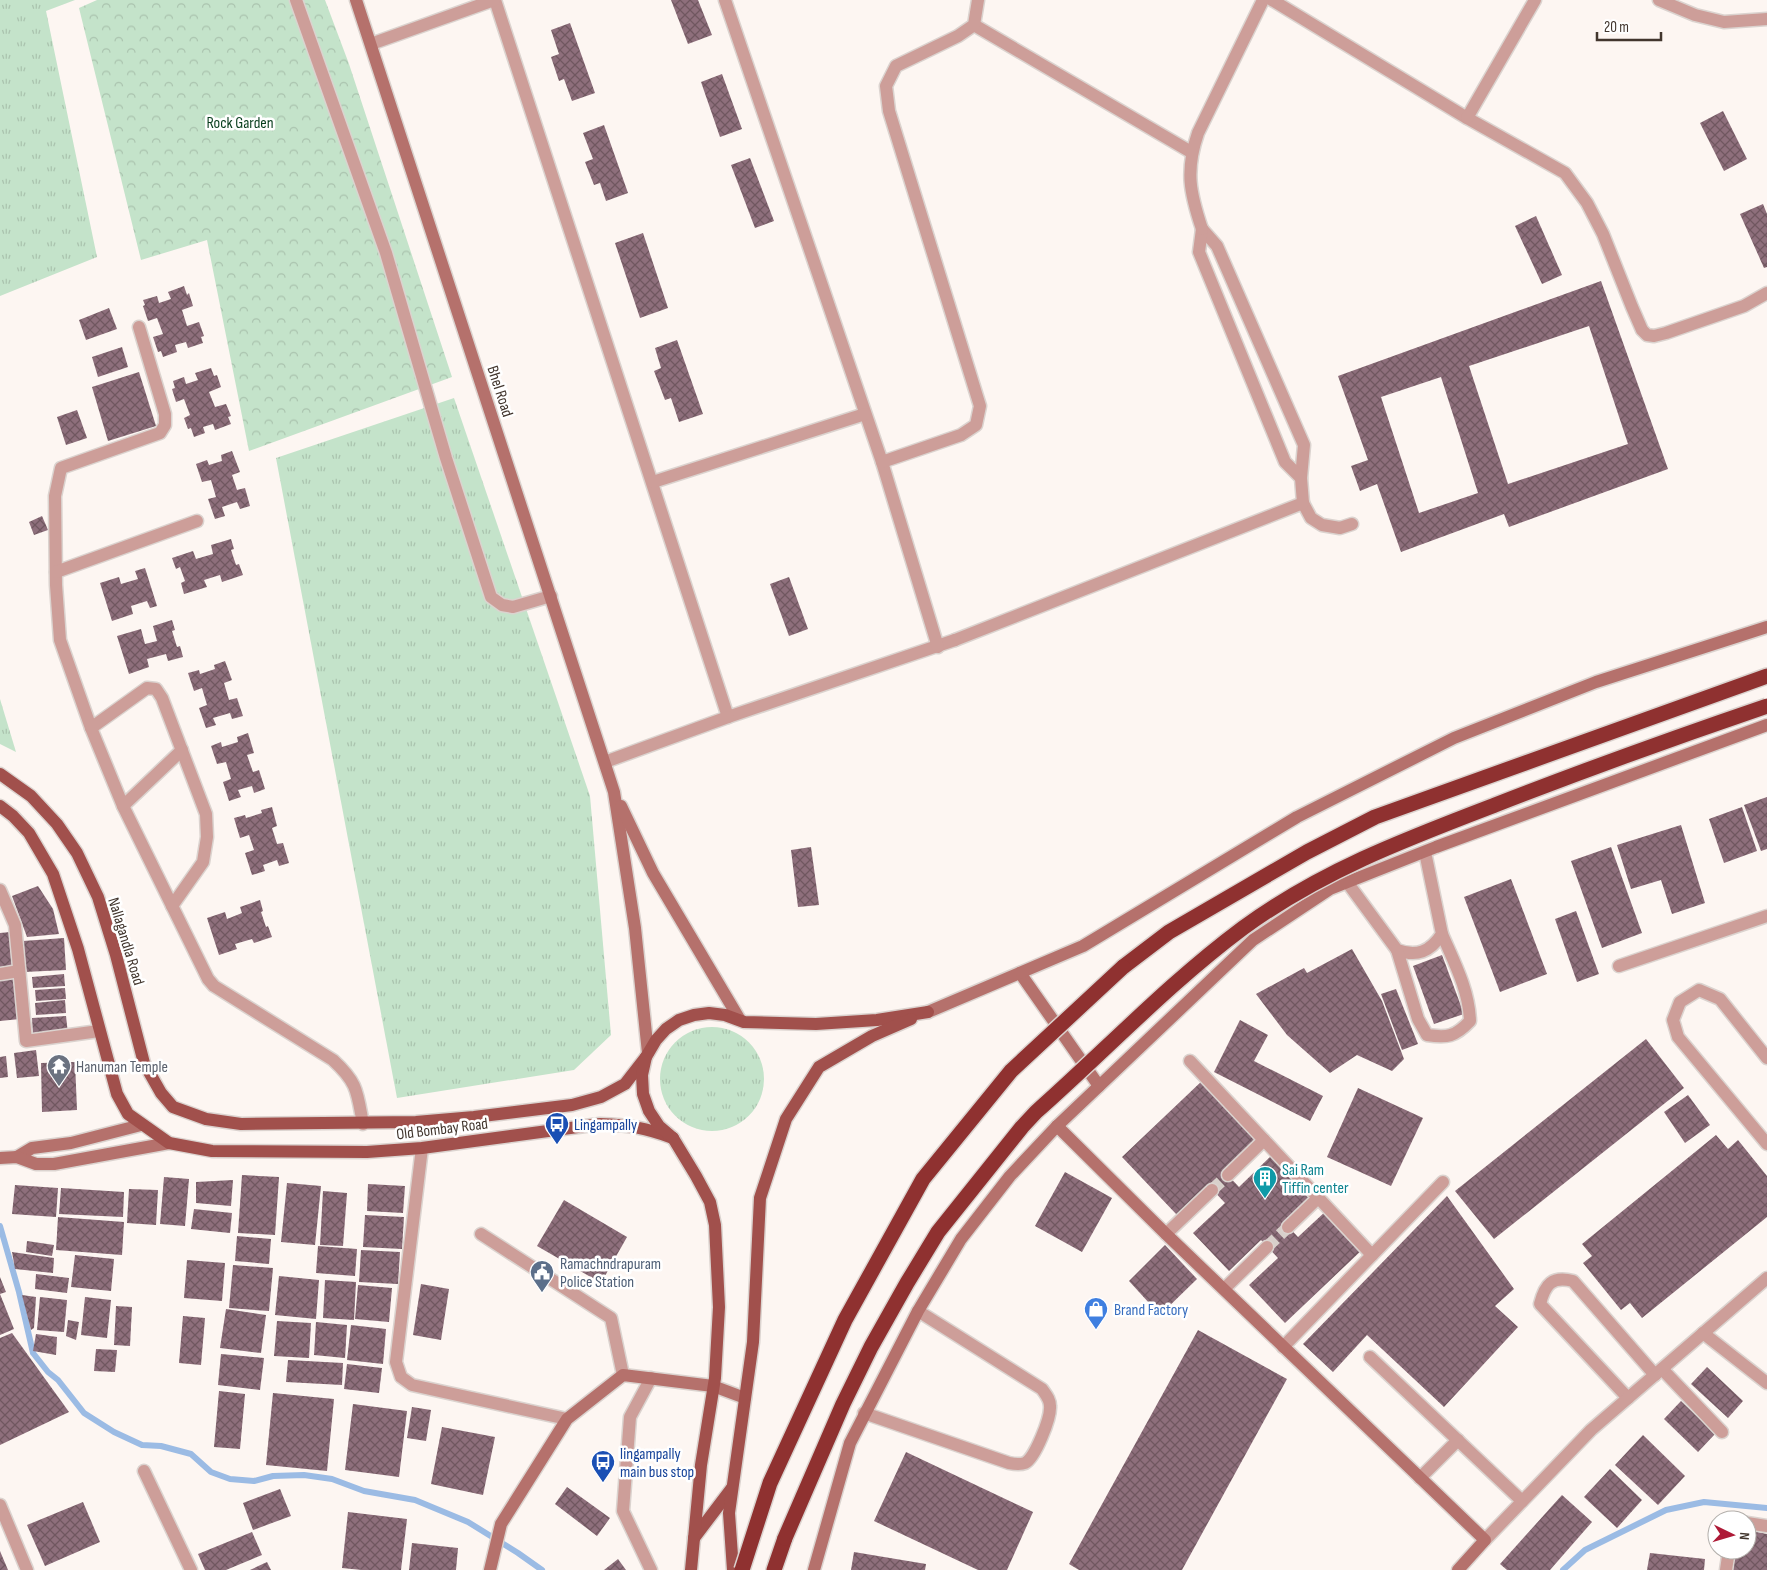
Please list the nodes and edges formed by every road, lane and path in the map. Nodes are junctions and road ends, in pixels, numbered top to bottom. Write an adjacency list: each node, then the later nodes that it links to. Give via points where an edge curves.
1 (296, 0): 26 (street, via 386,253 491,597 502,606 514,607)
2 (356, 0): 12 (street, Bhel Road)
3 (494, 0): 12 (street); 21 (street)
4 (725, 0): 18 (street)
5 (978, 0): 11 (street)
6 (1262, 0): 14 (street)
7 (1272, 0): 13 (street)
8 (1534, 0): 13 (street)
9 (1659, 0): 10 (street, via 1695,15 1724,22)
10 (1767, 19)
11 (974, 25): 14 (street); 19 (street, via 896,66 886,86 889,111 980,406 976,425 962,435)
12 (371, 44): 26 (street, Bhel Road)
13 (1467, 118): 16 (street, via 1566,173 1603,234 1647,336 1666,333 1744,306)
14 (1191, 152): 15 (street, via 1190,190)
15 (1202, 229): 20 (street, via 1199,252 1285,462); 20 (street, via 1217,246 1304,445)
16 (1767, 293)
17 (139, 328): 25 (street, via 165,414 165,425 160,433 61,468 55,496)
18 (865, 414): 19 (street); 21 (street)
19 (882, 462): 28 (street)
20 (1301, 478): 22 (street)
21 (653, 482): 31 (street)
22 (1303, 503): 24 (street, via 1311,518 1322,525 1340,528); 28 (street)
23 (197, 521): 25 (street)
24 (1352, 524)
25 (56, 572): 33 (street, via 60,640)
26 (551, 596): 35 (street, Bhel Road)
27 (1767, 627): 49 (street, via 1596,682 1454,738 1297,817 1083,946)
28 (938, 647): 31 (street)
29 (1767, 676): 108 (highway, bridge, via 1375,817 1306,852 1169,932 1123,967 1011,1071 923,1179 845,1320 820,1374 770,1484)
30 (1767, 706): 109 (highway, bridge, via 1612,760 1400,841 1320,879 1244,928 1192,969 1036,1112 938,1232 843,1404)
31 (728, 716): 35 (street)
32 (1767, 725): 40 (street)
33 (90, 728): 34 (street, via 141,691 156,689); 39 (street)
34 (182, 750): 39 (street); 43 (street, via 206,814 206,838 203,862)
35 (605, 762): 37 (street, Bhel Road)
36 (2, 777): 58 (main road, Nallagandla Road, via 31,796 57,824 77,853 98,897 144,1062 161,1093 173,1107)
37 (614, 792): 52 (street, via 654,873); 54 (street, via 635,928)
38 (0, 806): 53 (main road, via 30,833 53,874 78,949)
39 (123, 806): 43 (street)
40 (1425, 852): 41 (street); 45 (street)
41 (1347, 882): 46 (street); 57 (street, via 1330,889 1253,940)
42 (0, 890): 48 (street, via 15,925)
43 (172, 906): 59 (street, via 214,986 333,1060 346,1072 357,1089)
44 (1767, 916): 47 (street)
45 (1442, 934): 46 (street, via 1434,945 1421,952 1408,954); 46 (street, via 1469,1005 1470,1021 1461,1031 1445,1038 1427,1036 1418,1019)
46 (1397, 950)
47 (1619, 966)
48 (20, 971): 50 (street); 53 (street, via 26,1041)
49 (1020, 973): 51 (street); 57 (street)
50 (0, 974)
51 (928, 1012): 52 (main road, Old Bombay Road, via 877,1020 816,1024); 89 (main road, via 872,1036 819,1068 786,1119 760,1198 753,1342)
52 (740, 1020): 54 (main road, Old Bombay Road, via 709,1013 679,1020 666,1028)
53 (99, 1031): 60 (main road, via 117,1094 128,1114)
54 (647, 1055): 59 (main road, Old Bombay Road, via 625,1084 601,1097 572,1106 416,1122); 62 (main road, via 642,1076 643,1094 659,1126)
55 (1767, 1058): 65 (street, via 1720,999 1699,990 1680,1002 1673,1020 1678,1037)
56 (1190, 1061): 63 (street)
57 (1099, 1086): 61 (street)
58 (206, 1120): 59 (main road, Old Bombay Road, via 241,1124)
59 (363, 1124)
60 (141, 1125): 64 (main road); 67 (street, via 70,1143 32,1148)
61 (1057, 1126): 75 (street); 80 (street, via 1010,1176 961,1239)
62 (673, 1138): 66 (main road, Old Bombay Road, via 650,1129 600,1124); 88 (main road, via 710,1202 715,1225 719,1307)
63 (1264, 1140): 69 (street); 72 (street)
64 (169, 1143): 66 (main road, Old Bombay Road, via 212,1151 367,1152); 67 (street, via 54,1164 36,1164)
65 (1767, 1144)
66 (422, 1148): 92 (street, via 396,1362 401,1377 412,1385)
67 (17, 1157): 68 (street)
68 (0, 1158)
69 (1228, 1176)
70 (1443, 1182): 77 (street)
71 (1212, 1190): 75 (street)
72 (1318, 1198): 73 (street); 77 (street)
73 (1288, 1227)
74 (481, 1234): 85 (street, via 611,1318)
75 (1166, 1234): 79 (street)
76 (1267, 1247): 79 (street)
77 (1372, 1255): 82 (street)
78 (1767, 1278): 81 (street)
79 (1224, 1289): 82 (street)
80 (918, 1312): 91 (street); 91 (street, via 1042,1389 1051,1408 1049,1421 1030,1459 1025,1463 1009,1463)
81 (1703, 1333): 84 (street); 87 (street)
82 (1284, 1347): 96 (street)
83 (1370, 1357): 94 (street)
84 (1658, 1372): 90 (street); 90 (street, via 1573,1281 1553,1281 1543,1289 1540,1304); 93 (street)
85 (623, 1375): 86 (street); 92 (street)
86 (652, 1378): 88 (street); 105 (street, via 630,1417 623,1511)
87 (1767, 1383)
88 (713, 1386): 89 (street); 100 (main road)
89 (744, 1398): 97 (main road)
90 (1628, 1398): 98 (street, via 1591,1430)
91 (864, 1413): 110 (street, via 850,1443)
92 (567, 1419): 104 (street, via 501,1524)
93 (1722, 1432)
94 (1458, 1440): 96 (street); 98 (street)
95 (144, 1471): 103 (street)
96 (1420, 1478): 101 (street)
97 (732, 1487): 100 (main road); 107 (main road, via 729,1513)
98 (1522, 1501): 101 (street)
99 (0, 1505): 102 (street)
100 (694, 1538): 106 (main road)
101 (1485, 1540): 111 (street)
102 (27, 1570)
103 (191, 1570)
104 (490, 1570)
105 (651, 1570)
106 (692, 1570)
107 (733, 1570)
108 (742, 1570)
109 (774, 1570)
110 (814, 1570)
111 (1458, 1570)

